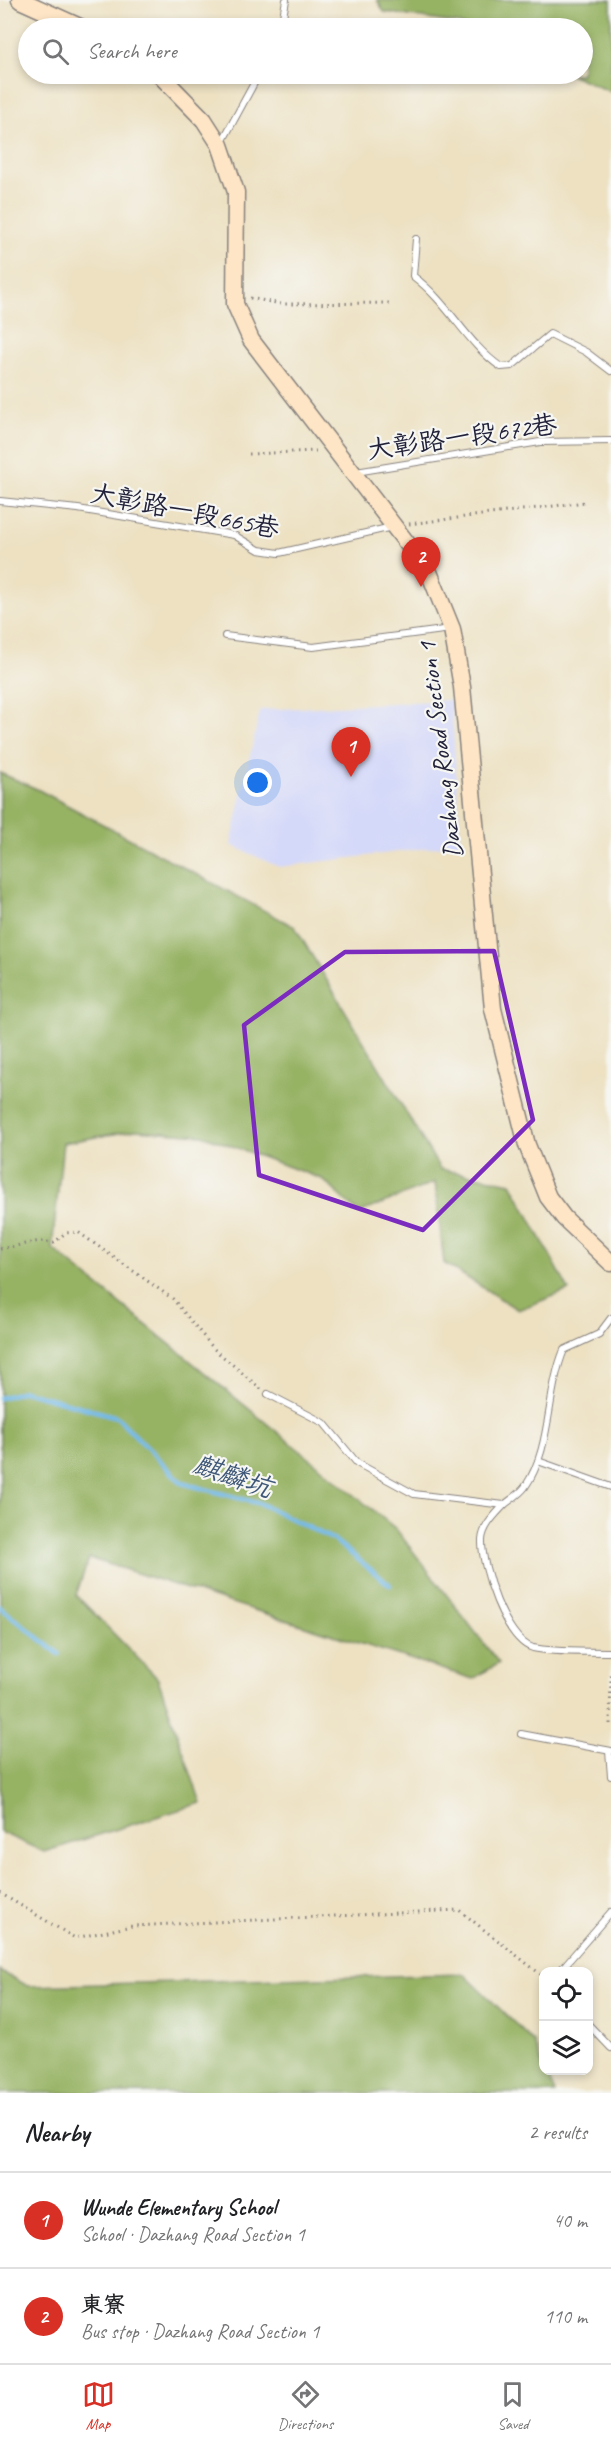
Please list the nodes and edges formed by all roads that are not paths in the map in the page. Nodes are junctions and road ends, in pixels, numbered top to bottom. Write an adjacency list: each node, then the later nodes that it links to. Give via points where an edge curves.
1 (20, 0): 3 (main road)
2 (286, 0): 4 (lane)
3 (60, 18)
4 (283, 18)
5 (169, 84): 7 (main road, Dazhang Road Section 1, via 204,120)
6 (254, 84): 7 (lane)
7 (220, 146): 11 (main road, Dazhang Road Section 1, via 236,192 235,304 251,340)
8 (416, 239): 9 (lane, via 413,276 434,292 483,355 501,367 512,366 550,334 586,352)
9 (611, 371)
10 (611, 441): 11 (lane, 大彰路一段672巷, via 540,442)
11 (354, 472): 13 (main road, Dazhang Road Section 1)
12 (0, 501): 13 (lane, 大彰路一段665巷, via 78,509 234,535 259,550 279,554)
13 (396, 526): 14 (main road, Dazhang Road Section 1, via 429,572)
14 (452, 629): 15 (lane, via 313,647); 16 (main road, Dazhang Road Section 1, via 462,687 493,1009 527,1145 548,1197)
15 (225, 636)
16 (611, 1263)
17 (611, 1318): 19 (lane, via 599,1334 564,1350 555,1373)
18 (268, 1394): 21 (lane, via 324,1423 357,1463 414,1494)
19 (538, 1461): 20 (lane); 21 (lane, via 524,1489)
20 (611, 1487)
21 (504, 1506): 22 (lane, via 487,1525 482,1538 486,1574 512,1630 531,1648)
22 (611, 1652)
23 (521, 1734): 24 (lane)
24 (610, 1751): 25 (lane)
25 (611, 1776)
26 (611, 1912): 27 (lane)
27 (563, 1967)
28 (593, 2029): 29 (lane)
29 (611, 2048)

